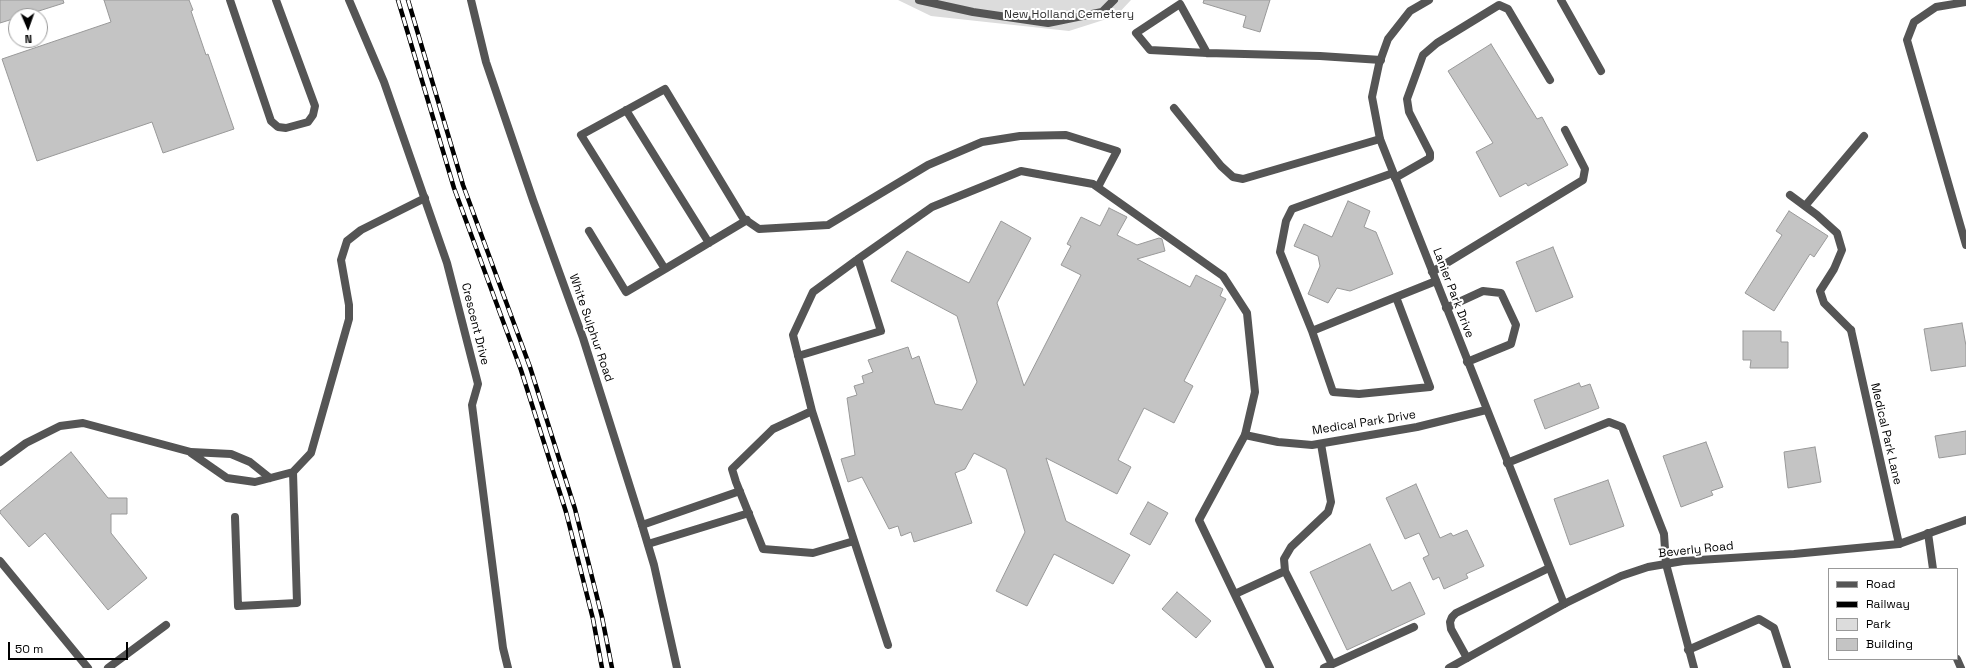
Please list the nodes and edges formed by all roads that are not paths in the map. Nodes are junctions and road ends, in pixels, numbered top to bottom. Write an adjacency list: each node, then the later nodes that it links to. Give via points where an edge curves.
1 (230, 0): 2 (street, via 271,121 278,127 286,128 308,122 315,106)
2 (276, 0)
3 (349, 0): 22 (street, Crescent Drive, via 384,82)
4 (471, 0): 50 (street, White Sulphur Road, via 486,62 583,338)
5 (919, 0): 6 (street, via 973,12 1048,23 1102,12)
6 (1114, 0)
7 (1561, 0): 12 (street)
8 (1423, 1): 11 (street, Lanier Park Drive, via 1410,11 1388,39)
9 (1966, 2): 27 (street, via 1936,7 1914,22 1906,40)
10 (1207, 53): 10 (street, via 1150,50 1136,33 1180,4); 11 (street)
11 (1381, 60): 18 (street, Lanier Park Drive, via 1372,97)
12 (1601, 70)
13 (1550, 80): 19 (street, via 1508,9 1498,5 1443,39 1423,56 1407,99 1409,112 1430,153 1430,158)
14 (1174, 108): 18 (street, via 1221,166 1233,177 1243,179)
15 (626, 110): 24 (street, via 665,89 743,218); 26 (street); 29 (street, via 581,136)
16 (1565, 130): 30 (street, via 1585,169 1583,180)
17 (1864, 136): 23 (street)
18 (1380, 139): 19 (street, Lanier Park Drive)
19 (1394, 175): 30 (street, Lanier Park Drive); 34 (street, via 1292,209 1286,221 1280,252)
20 (1098, 188): 24 (street, via 1117,151 1066,135 1020,136 982,142 928,165 828,225 759,229); 28 (street, via 1093,184 1021,171 932,207); 39 (street, via 1223,276 1247,313 1255,392)
21 (1790, 195): 23 (street)
22 (425, 198): 44 (street, via 361,230 347,241 341,260 349,319 311,453); 70 (street, Crescent Drive, via 447,263 478,384 472,405 503,648)
23 (1805, 206): 54 (street, Medical Park Lane, via 1837,233 1842,250 1820,291 1824,303 1851,330)
24 (747, 220): 26 (street)
25 (589, 231): 29 (street, via 626,292)
26 (709, 243): 29 (street)
27 (1966, 245)
28 (858, 259): 35 (street, via 813,292 793,335); 35 (street, via 881,331)
29 (665, 269)
30 (1432, 272): 31 (street, Lanier Park Drive)
31 (1436, 281): 32 (street); 33 (street, Lanier Park Drive)
32 (1396, 297): 34 (street); 34 (street, via 1430,387 1359,394 1334,392)
33 (1446, 308): 36 (street, Lanier Park Drive); 36 (street, via 1483,291 1502,293 1516,325 1511,344)
34 (1312, 331)
35 (798, 356): 38 (street)
36 (1467, 362): 37 (street, Lanier Park Drive)
37 (1486, 410): 40 (street, Medical Park Drive, via 1417,427); 43 (street, Lanier Park Drive)
38 (812, 411): 46 (street, via 773,429 732,469); 52 (street)
39 (1245, 434): 40 (street, Medical Park Drive, via 1278,442); 60 (street, via 1199,520)
40 (1321, 444): 59 (street, via 1331,502 1328,512 1291,547 1284,559)
41 (190, 452): 42 (street, via 83,423 60,426 26,443); 45 (street, via 231,454 250,462); 45 (street, via 227,478 255,482)
42 (0, 462)
43 (1508, 463): 56 (street, via 1608,422 1622,427 1664,534); 57 (street, Lanier Park Drive)
44 (293, 472): 45 (street); 48 (street, via 297,603 238,606)
45 (270, 478)
46 (740, 491): 47 (street); 50 (street)
47 (749, 513): 52 (street, via 763,549 813,554); 53 (street)
48 (235, 517)
49 (1966, 520): 51 (street, Beverly Road)
50 (642, 525): 53 (street, White Sulphur Road)
51 (1928, 534): 54 (street, Beverly Road); 58 (street)
52 (854, 541): 64 (street)
53 (648, 544): 71 (street, White Sulphur Road)
54 (1899, 544): 56 (street, Beverly Road)
55 (0, 561): 68 (street)
56 (1666, 564): 61 (street, Beverly Road, via 1621,576); 65 (street)
57 (1549, 568): 61 (street, Lanier Park Drive); 66 (street, via 1452,617 1451,629)
58 (1933, 568)
59 (1285, 570): 60 (street); 67 (street)
60 (1235, 594): 72 (street)
61 (1564, 604): 66 (street, Beverly Road)
62 (166, 625): 69 (street)
63 (1414, 627): 67 (street)
64 (888, 645)
65 (1688, 650): 75 (street); 76 (street, via 1759,619 1774,628)
66 (1467, 658): 74 (street, Beverly Road)
67 (1332, 664): 73 (street)
68 (88, 668)
69 (108, 668)
70 (508, 668)
71 (677, 668)
72 (1270, 668)
73 (1324, 668)
74 (1449, 668)
75 (1694, 668)
76 (1787, 668)

